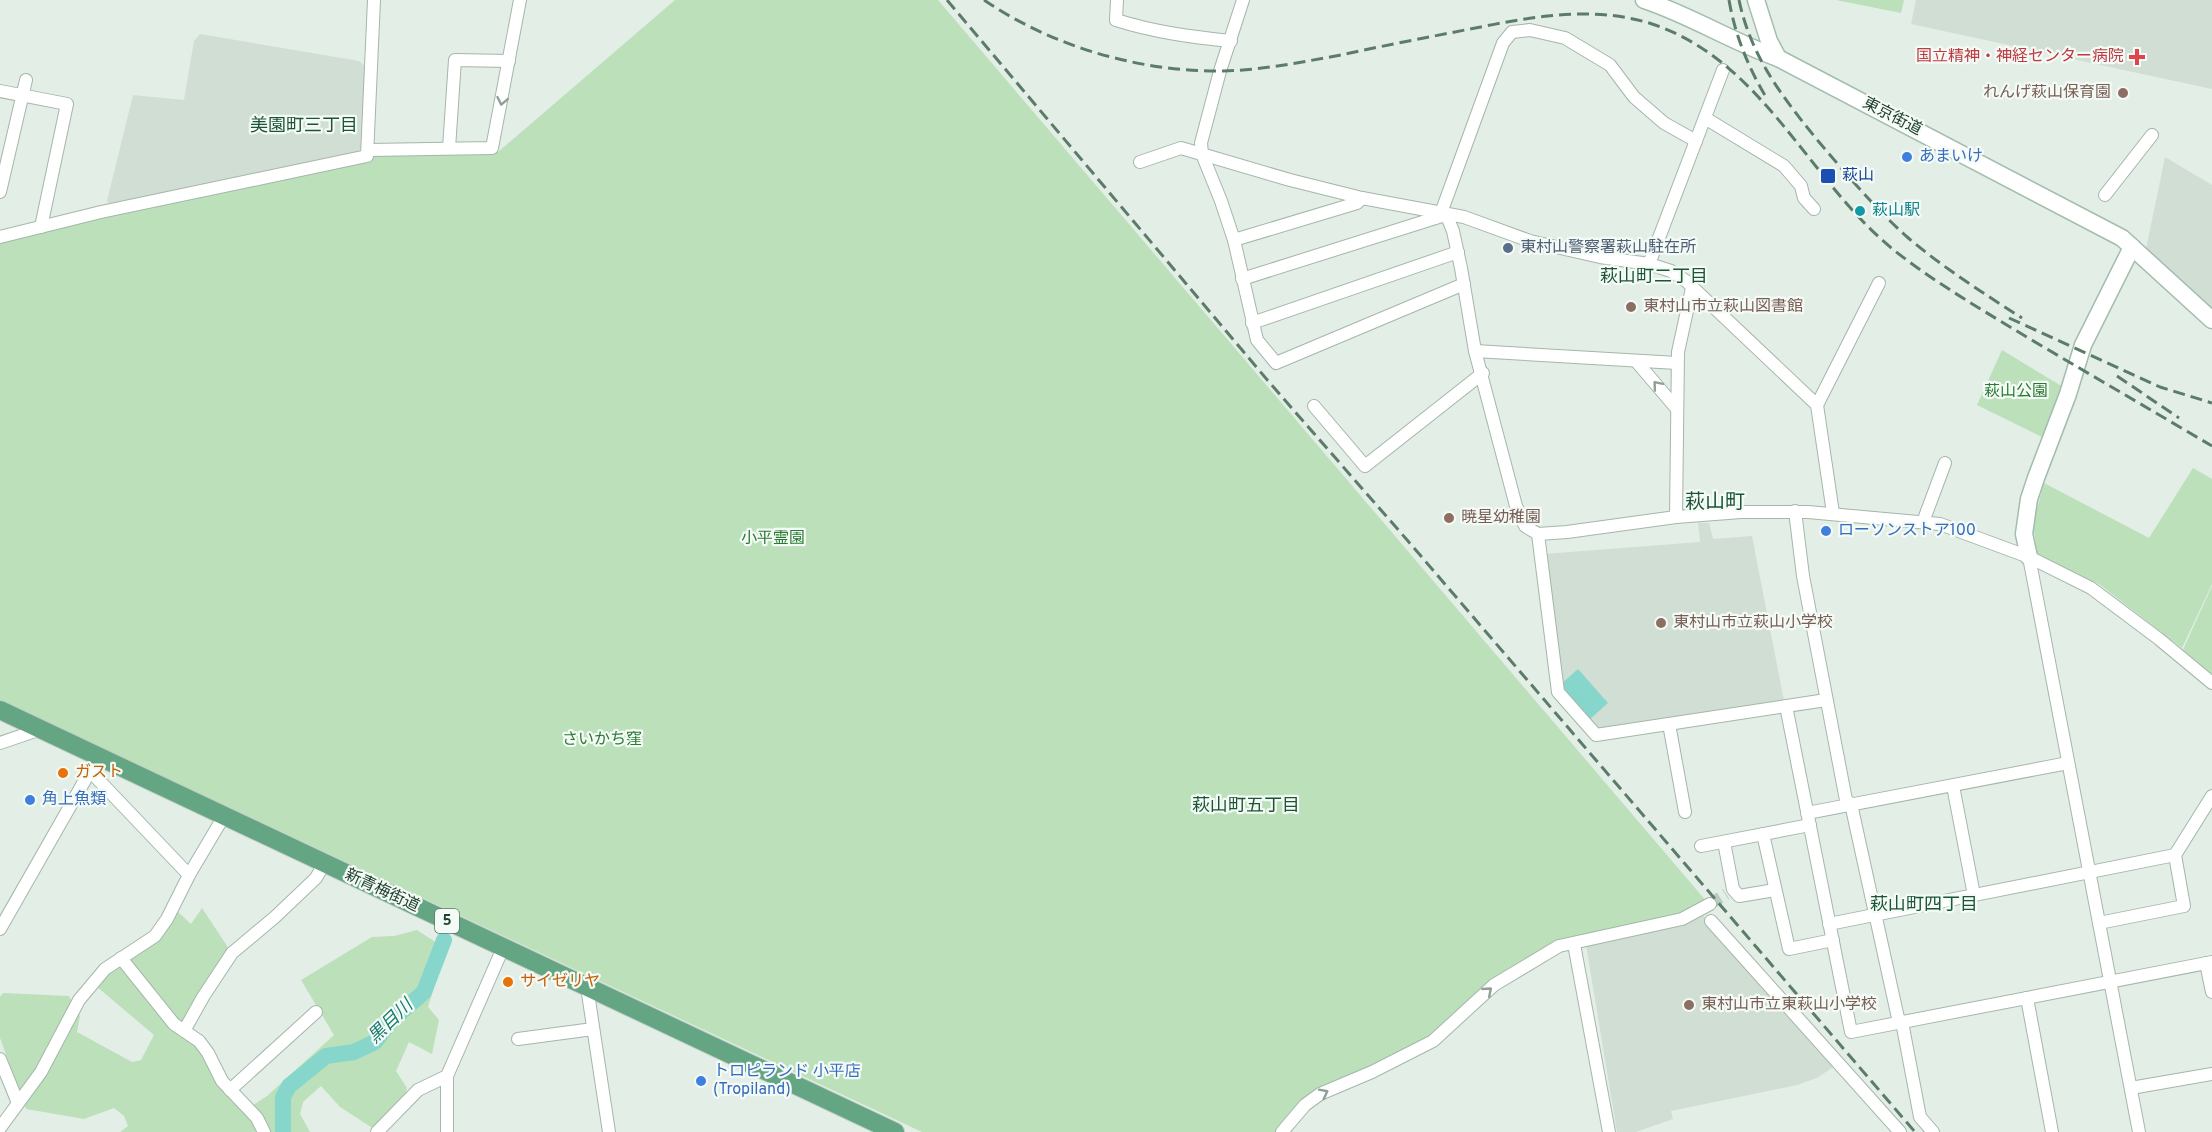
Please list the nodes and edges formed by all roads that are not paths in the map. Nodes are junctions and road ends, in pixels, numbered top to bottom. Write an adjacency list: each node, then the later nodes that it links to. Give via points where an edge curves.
1 (374, 0): 18 (street)
2 (520, 0): 9 (street)
3 (1117, 0): 7 (street, via 1116,20 1178,36)
4 (1243, 0): 7 (street)
5 (1644, 0): 8 (street, 東京街道)
6 (1756, 0): 8 (street)
7 (1231, 41): 19 (street, via 1206,119)
8 (1778, 58): 30 (street, 東京街道, via 2122,238)
9 (509, 61): 17 (street, one-way to 17, via 492,148); 17 (street, via 455,60)
10 (1723, 70): 14 (street)
11 (26, 80): 13 (street)
12 (0, 91): 13 (street)
13 (23, 96): 21 (street); 27 (street, via 67,104)
14 (1705, 118): 16 (street); 25 (street, via 1784,166)
15 (2152, 135): 23 (street)
16 (1696, 141): 26 (street, via 1664,123 1634,97 1610,65 1565,38 1530,30 1512,32 1503,43); 32 (street)
17 (449, 148): 18 (street)
18 (369, 150): 27 (street, via 367,156)
19 (1202, 154): 20 (street, via 1181,148); 24 (street); 29 (street)
20 (1140, 162)
21 (2, 172): 22 (street)
22 (0, 192)
23 (2105, 195)
24 (1362, 198): 26 (street); 29 (street, via 1357,203)
25 (1814, 209)
26 (1443, 214): 31 (street, via 1453,231); 32 (street, via 1464,217 1530,241); 33 (street)
27 (41, 227): 28 (street)
28 (0, 237)
29 (1234, 240): 33 (street)
30 (2132, 247): 37 (street, 東京街道); 52 (street, via 2083,345 2029,499 2024,534)
31 (1458, 252): 35 (street); 38 (street)
32 (1649, 264): 36 (street, via 1671,271)
33 (1242, 279): 38 (street)
34 (1879, 283): 43 (street)
35 (1464, 284): 38 (street, via 1276,363 1257,340); 39 (street)
36 (1692, 288): 41 (street); 43 (street)
37 (2212, 320)
38 (1252, 323)
39 (1476, 351): 40 (street); 42 (street)
40 (1636, 361): 41 (street); 45 (street, one-way to 40)
41 (1677, 363): 45 (street)
42 (1483, 373): 44 (street, via 1365,466); 51 (street, via 1516,506 1525,526)
43 (1817, 405): 48 (street)
44 (1314, 406)
45 (1677, 410): 49 (street)
46 (1945, 463): 50 (street)
47 (1796, 511): 48 (street); 49 (street); 54 (street, via 1803,576)
48 (1833, 513): 50 (street)
49 (1676, 517): 51 (street)
50 (1923, 522): 52 (street, via 1953,527)
51 (1538, 534): 57 (street, via 1558,692 1596,735)
52 (2029, 557): 53 (street, via 2091,588); 60 (street)
53 (2212, 683)
54 (1826, 700): 55 (street); 64 (street, via 1846,800)
55 (1786, 706): 57 (street); 67 (street)
56 (0, 710): 58 (main road, 新青梅街道 / 5)
57 (1669, 724): 65 (street)
58 (41, 729): 59 (street); 61 (main road, 新青梅街道 / 5)
59 (0, 743)
60 (2068, 763): 62 (street); 73 (street)
61 (94, 764): 66 (main road, 新青梅街道 / 5); 74 (street); 82 (street)
62 (1953, 786): 64 (street); 76 (street)
63 (2212, 796): 71 (street)
64 (1851, 804): 67 (street); 78 (street)
65 (1684, 812)
66 (224, 816): 72 (main road, 新青梅街道 / 5); 74 (street)
67 (1808, 819): 68 (street); 81 (street)
68 (1763, 834): 69 (street); 75 (street)
69 (1724, 842): 70 (street); 75 (street, via 1729,891 1739,896)
70 (1701, 846)
71 (2175, 855): 73 (street); 80 (street, via 2184,906)
72 (324, 864): 85 (main road, 新青梅街道 / 5); 95 (street, via 316,878 232,953)
73 (2089, 872): 76 (street); 80 (street)
74 (189, 875): 86 (street, via 154,936)
75 (1775, 890): 83 (street, via 1789,949)
76 (1974, 895): 78 (street)
77 (1710, 904): 84 (street, via 1682,919)
78 (1876, 914): 81 (street); 93 (street)
79 (1711, 921): 111 (street)
80 (2099, 923): 88 (street)
81 (1829, 924): 83 (street)
82 (0, 929)
83 (1833, 940): 93 (street, via 1851,1032)
84 (1574, 944): 109 (street, one-way to 84, via 1320,1094 1427,1044 1494,985 1559,946); 110 (street)
85 (502, 948): 89 (main road, 新青梅街道 / 5); 99 (street)
86 (121, 958): 95 (street, via 160,1008); 102 (street, via 97,977 79,1000 41,1072)
87 (2209, 963): 88 (street); 90 (street)
88 (2110, 981): 91 (street); 100 (street)
89 (587, 987): 94 (street); 108 (main road, 新青梅街道 / 5)
90 (2212, 993)
91 (2027, 998): 93 (street); 113 (street)
92 (316, 1012): 101 (street)
93 (1902, 1022): 112 (street, via 1920,1117)
94 (593, 1029): 96 (street); 107 (street)
95 (184, 1031): 101 (street, via 199,1041)
96 (518, 1039)
97 (0, 1059): 102 (street)
98 (2212, 1074): 100 (street)
99 (447, 1076): 105 (street, via 418,1090); 106 (street)
100 (2131, 1088): 114 (street)
101 (230, 1090): 104 (street, via 257,1118)
102 (18, 1103): 103 (street)
103 (0, 1128)
104 (264, 1132)
105 (377, 1132)
106 (447, 1132)
107 (609, 1132)
108 (895, 1132)
109 (1282, 1132)
110 (1609, 1132)
111 (1900, 1132)
112 (1934, 1132)
113 (2052, 1132)
114 (2139, 1132)

